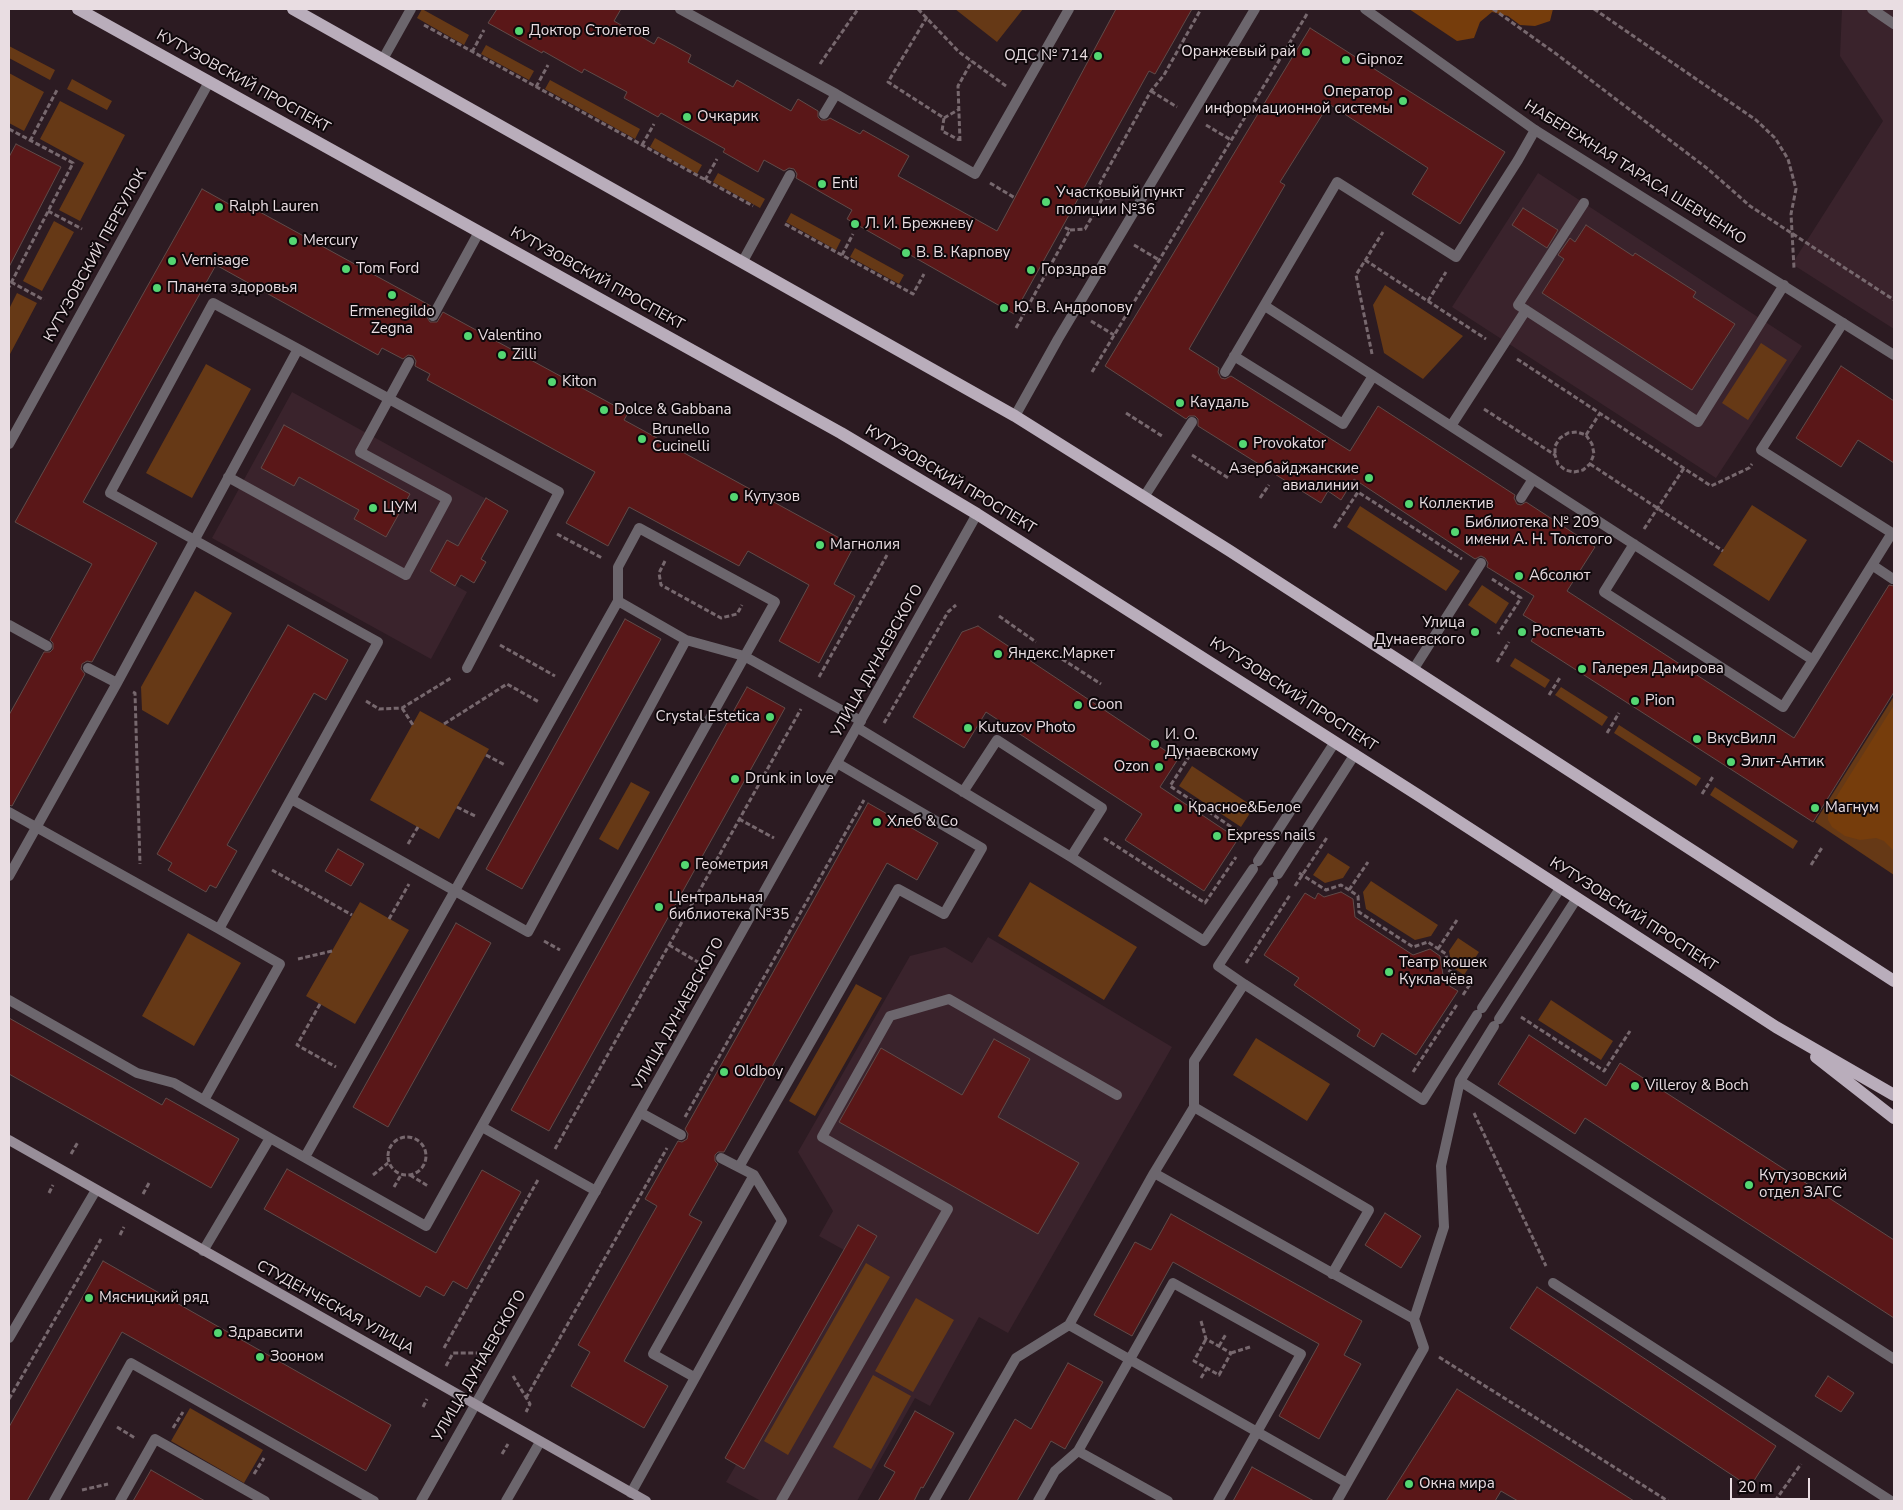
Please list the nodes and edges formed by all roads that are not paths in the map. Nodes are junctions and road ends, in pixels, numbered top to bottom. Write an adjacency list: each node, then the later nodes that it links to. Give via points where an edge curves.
1 (78, 9): 11 (main road, КУТУЗОВСКИЙ ПРОСПЕКТ)
2 (293, 9): 10 (main road)
3 (680, 9): 12 (street)
4 (1069, 9): 12 (street, via 975,174)
5 (1255, 9): 31 (street)
6 (1365, 9): 14 (street, НАБЕРЕЖНАЯ ТАРАСА ШЕВЧЕНКО)
7 (1872, 9): 9 (street)
8 (409, 12): 10 (street)
9 (1894, 24)
10 (382, 59): 18 (main road)
11 (209, 82): 17 (main road, КУТУЗОВСКИЙ ПРОСПЕКТ); 34 (street, КУТУЗОВСКИЙ ПЕРЕУЛОК)
12 (836, 94): 13 (street)
13 (824, 114)
14 (1535, 130): 19 (street, НАБЕРЕЖНАЯ ТАРАСА ШЕВЧЕНКО); 20 (street, via 1456,257 1337,182)
15 (790, 175): 18 (street)
16 (1584, 203): 21 (street, via 1518,305)
17 (479, 232): 22 (street); 39 (main road, КУТУЗОВСКИЙ ПРОСПЕКТ, via 841,433)
18 (743, 261): 31 (main road)
19 (1784, 285): 21 (street, via 1698,422); 23 (street, НАБЕРЕЖНАЯ ТАРАСА ШЕВЧЕНКО)
20 (1265, 306): 26 (street); 29 (street)
21 (1526, 310): 33 (street)
22 (433, 316)
23 (1844, 323): 25 (street, НАБЕРЕЖНАЯ ТАРАСА ШЕВЧЕНКО); 43 (street, via 1761,450 1892,533)
24 (298, 349): 30 (street); 35 (street); 40 (street, via 213,303 110,493)
25 (1894, 355)
26 (1234, 356): 28 (street); 29 (street, via 1342,424)
27 (409, 362): 30 (street)
28 (1225, 372)
29 (1373, 376): 33 (street)
30 (389, 399): 35 (street, via 360,452 447,499 406,575); 52 (street, via 559,492)
31 (1015, 416): 37 (main road)
32 (1192, 422): 37 (street)
33 (1451, 426): 36 (street)
34 (9, 444)
35 (228, 477): 40 (street)
36 (1533, 479): 38 (street); 41 (street)
37 (1144, 497): 53 (main road)
38 (1521, 498)
39 (978, 514): 55 (street, УЛИЦА ДУНАЕВСКОГО); 56 (main road, КУТУЗОВСКИЙ ПРОСПЕКТ)
40 (194, 539): 54 (street); 60 (street, via 378,642)
41 (1634, 544): 50 (street); 50 (street, via 1604,592 1782,707)
42 (1481, 563): 53 (street)
43 (1872, 565): 44 (street); 50 (street)
44 (1893, 579)
45 (618, 601): 47 (street); 49 (street, via 618,567 639,528 775,602); 66 (street)
46 (9, 625): 48 (street)
47 (686, 640): 49 (street); 66 (street, via 528,932)
48 (47, 646)
49 (744, 656): 55 (street); 80 (street)
50 (1813, 660)
51 (88, 668): 54 (street)
52 (468, 668)
53 (1413, 670): 70 (main road)
54 (117, 683): 62 (street)
55 (859, 725): 58 (street, УЛИЦА ДУНАЕВСКОГО); 59 (street, via 876,739)
56 (1335, 742): 57 (main road, КУТУЗОВСКИЙ ПРОСПЕКТ); 63 (street, via 1204,942)
57 (1355, 754): 65 (main road, КУТУЗОВСКИЙ ПРОСПЕКТ); 69 (street, via 1218,966)
58 (837, 763): 78 (street, УЛИЦА ДУНАЕВСКОГО); 86 (street, via 982,848 944,914 898,889)
59 (963, 792): 63 (street); 63 (street, via 997,740 1102,808)
60 (291, 799): 66 (street); 68 (street)
61 (9, 812): 62 (street)
62 (36, 827): 64 (street); 68 (street)
63 (1070, 857)
64 (9, 876)
65 (1561, 887): 67 (main road, КУТУЗОВСКИЙ ПРОСПЕКТ); 69 (street, via 1423,1100)
66 (454, 890): 84 (street)
67 (1577, 898): 72 (main road, КУТУЗОВСКИЙ ПРОСПЕКТ); 73 (street)
68 (218, 929): 76 (street, via 280,964)
69 (1240, 981): 77 (street, via 1194,1061)
70 (1894, 981)
71 (9, 1000): 76 (street, via 137,1073 174,1083)
72 (1776, 1027): 75 (main road, КУТУЗОВСКИЙ ПРОСПЕКТ); 79 (main road, КУТУЗОВСКИЙ ПРОСПЕКТ)
73 (1460, 1081): 94 (street, via 1441,1166 1444,1228); 97 (street)
74 (1117, 1095): 113 (street, via 949,999 890,1016 822,1137 948,1209)
75 (1894, 1095)
76 (204, 1100): 82 (street)
77 (1194, 1107): 87 (street); 92 (street, via 1369,1210)
78 (640, 1113): 81 (street); 90 (street, УЛИЦА ДУНАЕВСКОГО)
79 (1894, 1118)
80 (482, 1127): 84 (street, via 426,1226); 90 (street)
81 (679, 1134)
82 (270, 1138): 84 (street); 91 (street)
83 (9, 1140): 89 (street, СТУДЕНЧЕСКАЯ УЛИЦА)
84 (304, 1157)
85 (721, 1158): 86 (street)
86 (739, 1167): 88 (street)
87 (1154, 1173): 92 (street); 95 (street)
88 (754, 1175): 99 (street, via 782,1221); 99 (street, via 653,1354)
89 (96, 1190): 91 (street, СТУДЕНЧЕСКАЯ УЛИЦА); 96 (street)
90 (596, 1191): 100 (street, УЛИЦА ДУНАЕВСКОГО)
91 (203, 1251): 100 (street, СТУДЕНЧЕСКАЯ УЛИЦА)
92 (1332, 1274): 94 (street)
93 (1553, 1283): 119 (street)
94 (1414, 1319): 104 (street, via 1424,1348)
95 (1069, 1325): 98 (street); 114 (street, via 1016,1358)
96 (9, 1338)
97 (1894, 1359)
98 (1130, 1360): 101 (street); 101 (street, via 1173,1283 1301,1354); 103 (street)
99 (694, 1377): 105 (street)
100 (476, 1405): 102 (street, СТУДЕНЧЕСКАЯ УЛИЦА); 110 (street, УЛИЦА ДУНАЕВСКОГО)
101 (1256, 1432): 104 (street); 117 (street)
102 (540, 1442): 105 (street, СТУДЕНЧЕСКАЯ УЛИЦА); 111 (street)
103 (1078, 1451): 115 (street, via 1055,1471); 116 (street)
104 (1347, 1483): 118 (street)
105 (631, 1493): 112 (street, СТУДЕНЧЕСКАЯ УЛИЦА)
106 (55, 1499): 109 (street, via 131,1363)
107 (120, 1501): 108 (street, via 155,1439)
108 (264, 1501)
109 (374, 1501)
110 (421, 1501)
111 (506, 1501)
112 (646, 1501)
113 (781, 1501)
114 (934, 1501)
115 (1038, 1501)
116 (1168, 1501)
117 (1218, 1501)
118 (1337, 1501)
119 (1891, 1501)

